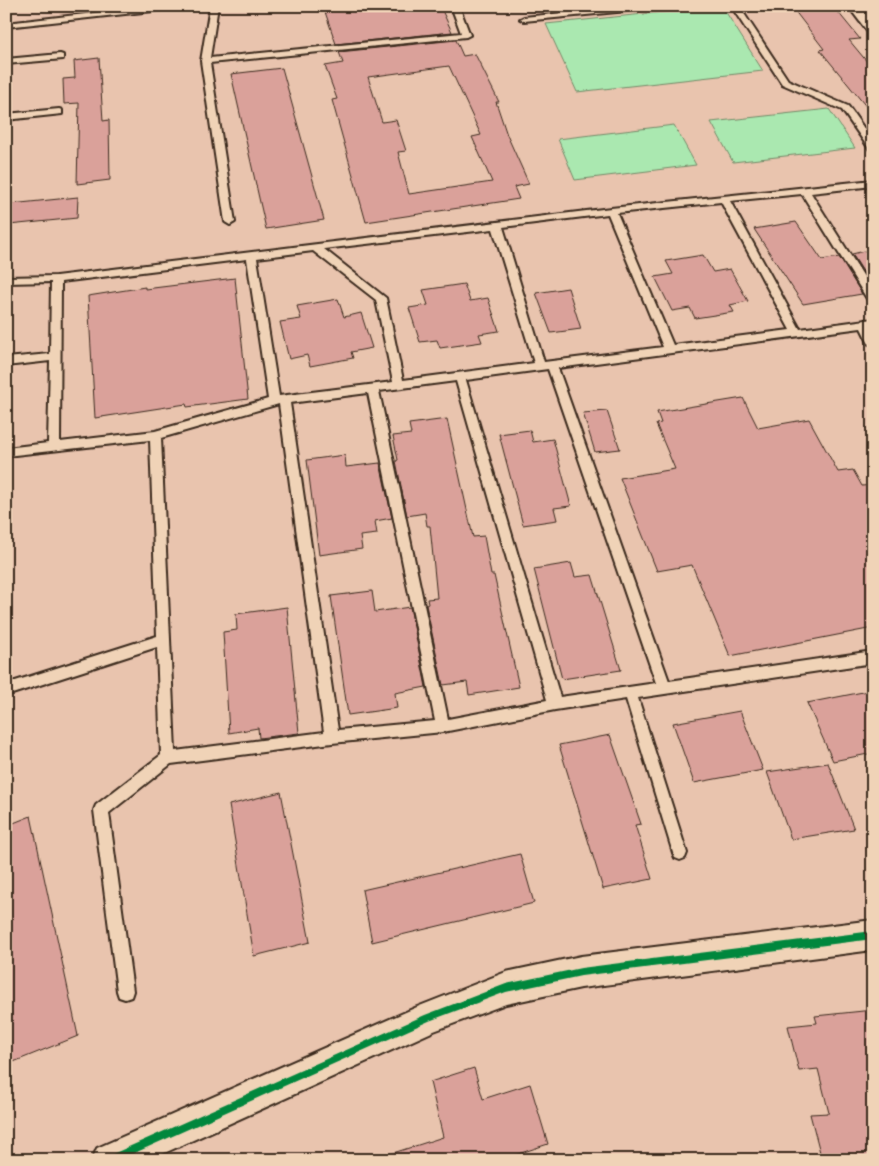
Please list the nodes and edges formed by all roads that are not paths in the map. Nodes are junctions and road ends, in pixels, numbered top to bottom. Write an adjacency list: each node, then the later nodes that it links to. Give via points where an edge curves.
1 (180, 6): 9 (lane)
2 (214, 6): 12 (lane)
3 (455, 6): 12 (lane, via 466,35)
4 (658, 6): 7 (lane)
5 (735, 6): 16 (lane, via 785,82 846,108)
6 (856, 6): 10 (street)
7 (641, 7): 8 (lane)
8 (524, 19)
9 (6, 24)
10 (873, 28)
11 (60, 57): 13 (lane)
12 (204, 61): 21 (lane)
13 (6, 62)
14 (59, 112): 15 (lane)
15 (6, 117)
16 (873, 148)
17 (873, 183): 18 (lane)
18 (805, 191): 19 (lane); 27 (lane)
19 (724, 199): 20 (lane); 29 (lane)
20 (611, 211): 22 (lane); 31 (lane)
21 (230, 222)
22 (497, 226): 23 (lane); 34 (lane)
23 (316, 248): 24 (lane); 36 (lane, via 381,298)
24 (251, 254): 25 (lane); 38 (lane)
25 (56, 279): 26 (lane); 32 (lane)
26 (6, 280)
27 (873, 300)
28 (869, 323): 29 (lane); 30 (lane)
29 (796, 333): 31 (lane)
30 (873, 340)
31 (669, 349): 34 (lane)
32 (54, 357): 33 (lane); 40 (lane)
33 (6, 362)
34 (546, 366): 35 (lane); 44 (lane)
35 (460, 377): 36 (lane); 47 (lane)
36 (399, 385): 37 (lane)
37 (373, 388): 38 (lane); 48 (lane)
38 (279, 400): 39 (lane); 49 (lane)
39 (154, 435): 40 (lane); 42 (lane)
40 (54, 447): 41 (lane)
41 (6, 452)
42 (163, 640): 45 (lane); 50 (lane)
43 (873, 657): 44 (lane)
44 (664, 687): 46 (lane)
45 (6, 690)
46 (630, 692): 47 (lane); 51 (lane)
47 (555, 704): 48 (lane)
48 (443, 726): 49 (lane)
49 (332, 737): 50 (lane)
50 (168, 758): 53 (lane, via 101,810)
51 (680, 853)
52 (873, 935): 54 (street, via 581,972 506,988 428,1018)
53 (125, 991)
54 (109, 1160)

